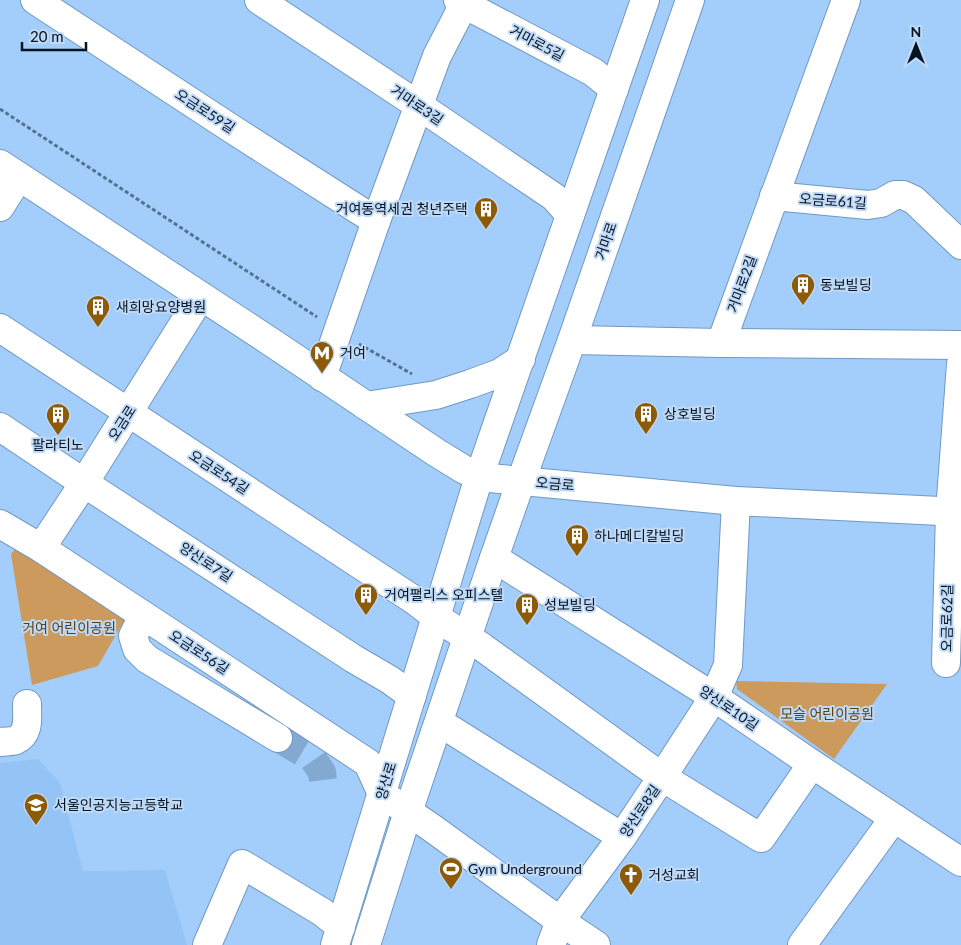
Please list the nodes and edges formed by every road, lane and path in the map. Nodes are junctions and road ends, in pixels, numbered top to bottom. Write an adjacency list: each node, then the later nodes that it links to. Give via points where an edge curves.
1 (34, 0): 14 (street, 오금로59길)
2 (259, 0): 8 (street, 거마로3길)
3 (645, 0): 7 (street)
4 (690, 0): 20 (street, 거마로)
5 (846, 0): 11 (street, 거마로2길)
6 (463, 1): 7 (street, 거마로5길, via 593,72); 8 (street)
7 (614, 89): 13 (street)
8 (418, 105): 13 (street, 거마로3길, via 554,196); 14 (street)
9 (0, 109): 17 (path)
10 (10, 171): 12 (street, 오금로); 16 (street, 오금로)
11 (774, 196): 15 (street, 오금로61길, via 868,205 903,195 914,200); 21 (street, 거마로2길)
12 (0, 207)
13 (570, 215): 23 (street)
14 (376, 221): 26 (street)
15 (961, 244)
16 (201, 296): 26 (street, 오금로); 28 (street, 오금로)
17 (322, 320)
18 (0, 328): 28 (street, 오금로54길)
19 (352, 340): 25 (path)
20 (572, 340): 21 (street); 31 (street, 거마로)
21 (721, 343): 22 (street)
22 (961, 345)
23 (521, 360): 27 (street, via 500,372 436,395); 30 (street)
24 (961, 364): 34 (street)
25 (412, 374)
26 (322, 377): 27 (street, 오금로)
27 (366, 406): 30 (street, 오금로)
28 (128, 412): 32 (street, 오금로); 39 (street, 오금로54길)
29 (0, 427): 32 (street, 양산로7길)
30 (479, 477): 31 (street, 오금로); 39 (street, 양산로)
31 (521, 481): 33 (street, 오금로); 37 (street)
32 (84, 483): 36 (street, 오금로); 42 (street, 양산로7길)
33 (736, 502): 34 (street, 오금로); 43 (street, 양산로8길, via 728,665)
34 (955, 512): 41 (street, 오금로62길)
35 (0, 524): 36 (street, 오금로56길)
36 (41, 548): 38 (street, 오금로56길)
37 (494, 558): 40 (street); 43 (street, 양산로10길)
38 (143, 616): 46 (street, via 132,636 137,649 148,659); 50 (street, 오금로56길, via 368,763)
39 (436, 617): 40 (street); 42 (street, 양산로)
40 (467, 637): 49 (street); 51 (street)
41 (956, 667)
42 (412, 696): 50 (street, 양산로)
43 (714, 697): 48 (street, 양산로10길); 49 (street, 양산로8길)
44 (27, 704): 47 (street, via 25,734 15,741)
45 (450, 729): 53 (street)
46 (278, 738)
47 (0, 742)
48 (812, 764): 49 (street, via 761,838); 52 (street, 양산로10길)
49 (662, 777): 53 (street, 양산로8길)
50 (382, 794): 51 (street); 56 (street, 양산로)
51 (408, 812): 55 (street); 58 (street)
52 (894, 818): 54 (street, 양산로10길); 60 (street)
53 (622, 837): 55 (street, 양산로8길)
54 (961, 862)
55 (555, 933): 59 (street)
56 (338, 936): 57 (street, via 322,912 242,864)
57 (207, 945)
58 (366, 945)
59 (596, 945)
60 (802, 945)

